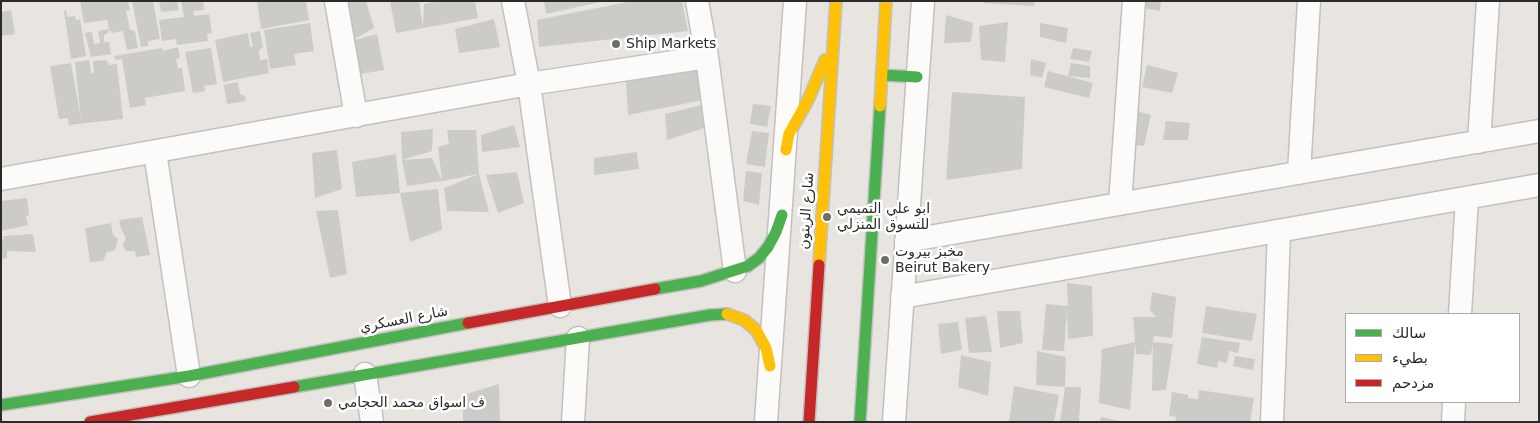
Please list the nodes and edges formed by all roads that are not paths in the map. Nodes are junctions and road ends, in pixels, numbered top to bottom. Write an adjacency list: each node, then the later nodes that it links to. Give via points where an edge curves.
1 (336, 1): 16 (street)
2 (513, 1): 15 (street)
3 (697, 1): 12 (street)
4 (795, 1): 19 (street)
5 (836, 1): 11 (main road, شارع الزيتون)
6 (886, 1): 13 (main road)
7 (923, 1): 14 (street)
8 (1134, 1): 25 (street)
9 (1309, 1): 21 (street)
10 (1488, 1): 18 (street)
11 (835, 25): 19 (main road, via 828,54 789,134); 47 (main road, شارع الزيتون)
12 (707, 56): 15 (street); 29 (street)
13 (882, 75): 14 (main road); 48 (main road)
14 (917, 77): 28 (street)
15 (529, 84): 16 (street); 32 (street)
16 (356, 116): 20 (street)
17 (1539, 131): 18 (street)
18 (1480, 142): 21 (street)
19 (786, 150): 26 (street)
20 (155, 152): 22 (street); 39 (street)
21 (1299, 173): 25 (street)
22 (1, 179)
23 (1539, 185): 24 (street)
24 (1467, 198): 27 (street); 34 (street)
25 (1120, 204): 28 (street)
26 (782, 215): 29 (main road, شارع العسكري, via 768,247 759,258); 37 (street)
27 (1279, 231): 31 (street); 50 (street)
28 (906, 241): 31 (street)
29 (729, 278): 30 (main road, شارع العسكري); 30 (main road)
30 (701, 281): 32 (main road, شارع العسكري)
31 (902, 298): 49 (street)
32 (560, 306): 39 (main road, شارع العسكري)
33 (723, 306): 35 (main road)
34 (1460, 313)
35 (701, 317): 36 (main road); 37 (main road, via 728,314 744,320 756,330 766,348)
36 (578, 338): 38 (main road); 45 (street)
37 (770, 366): 46 (street)
38 (365, 374): 42 (main road); 44 (street)
39 (189, 376): 41 (main road, شارع العسكري)
40 (1454, 403): 51 (street)
41 (1, 405)
42 (191, 413): 43 (main road)
43 (90, 422)
44 (372, 422)
45 (572, 422)
46 (766, 422)
47 (809, 422)
48 (860, 422)
49 (894, 422)
50 (1272, 422)
51 (1453, 422)

